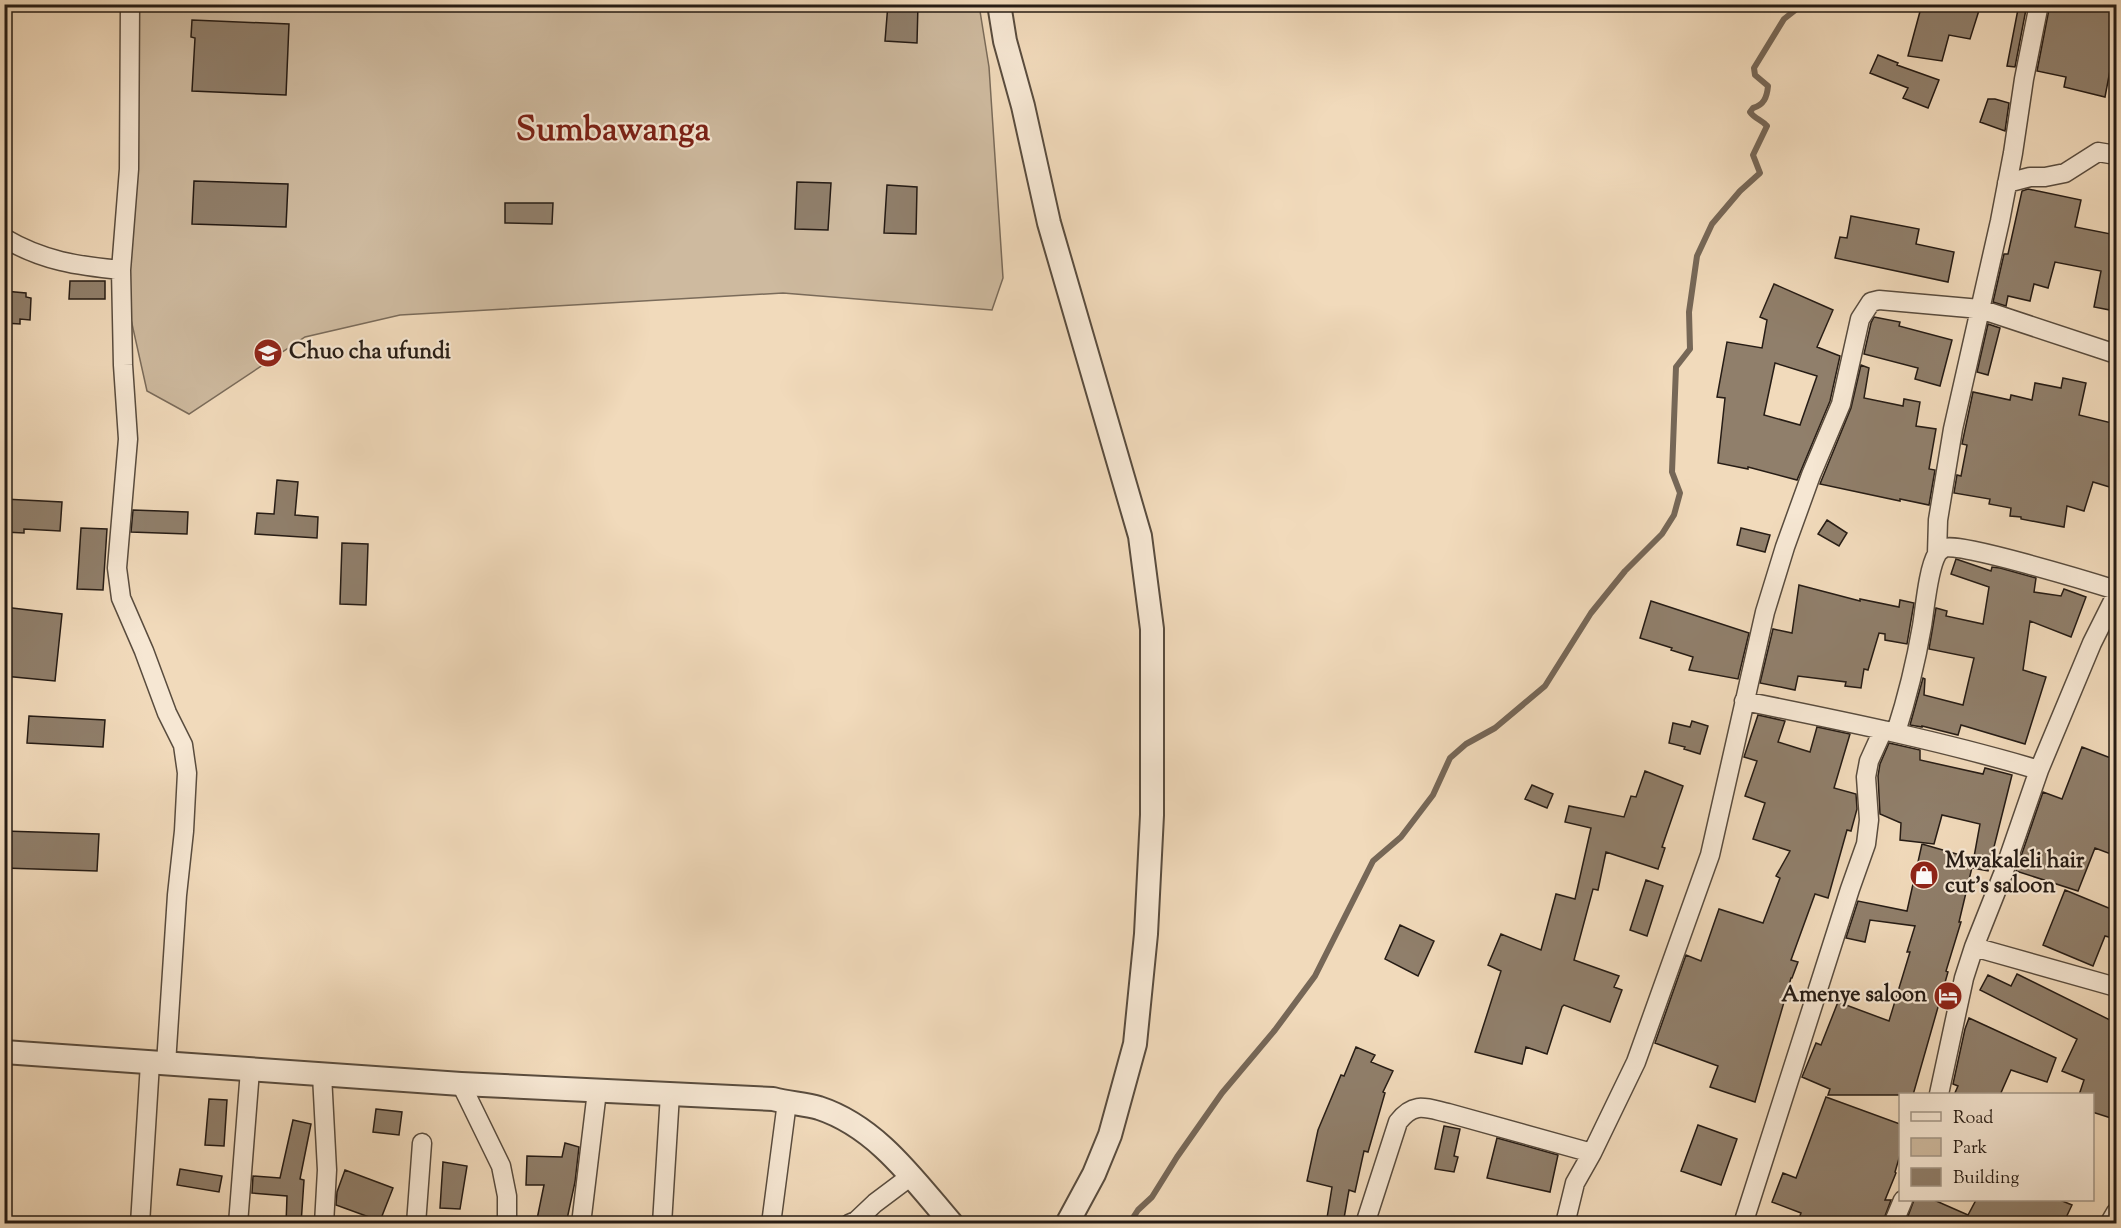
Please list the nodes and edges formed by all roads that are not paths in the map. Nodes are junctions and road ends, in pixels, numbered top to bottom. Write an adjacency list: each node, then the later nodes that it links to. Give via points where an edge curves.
1 (130, 4): 7 (street, via 129,157)
2 (999, 4): 42 (street, via 1049,223 1140,536 1152,629 1152,815 1135,1044 1110,1136)
3 (2039, 4): 5 (street)
4 (2116, 154): 5 (street, via 2098,152 2065,173)
5 (2007, 183): 8 (street)
6 (4, 238): 7 (street, via 64,263)
7 (121, 270): 19 (street, via 128,439 117,568 121,598 183,745 187,773)
8 (1980, 309): 9 (street); 10 (street, via 1953,429 1938,520); 13 (street, via 1879,300 1865,309 1840,404 1785,547)
9 (2116, 354)
10 (1937, 554): 11 (street, via 1948,546 1973,551); 14 (street, via 1903,712)
11 (2116, 590)
12 (2116, 595): 15 (street)
13 (1744, 701): 14 (street); 28 (street, via 1710,855 1636,1062)
14 (1889, 731): 15 (street); 45 (street, via 1869,761 1866,844)
15 (2038, 770): 16 (street)
16 (1974, 947): 17 (street); 24 (street)
17 (2116, 987)
18 (4, 1052): 19 (street)
19 (158, 1063): 20 (street); 32 (street)
20 (250, 1070): 21 (street); 33 (street)
21 (322, 1075): 22 (street); 34 (street, via 327,1170)
22 (461, 1084): 23 (street); 36 (street, via 501,1166)
23 (597, 1091): 25 (street); 37 (street)
24 (1939, 1093)
25 (670, 1094): 26 (street); 38 (street)
26 (787, 1102): 29 (street, via 819,1108 849,1121 878,1142); 39 (street)
27 (422, 1143): 35 (street)
28 (1592, 1153): 43 (street, via 1448,1113 1414,1108 1398,1122); 44 (street, via 1575,1182)
29 (911, 1176): 40 (street); 41 (street)
30 (1903, 1201): 46 (street)
31 (2116, 1212): 47 (street)
32 (140, 1224)
33 (238, 1224)
34 (324, 1224)
35 (416, 1224)
36 (507, 1224)
37 (581, 1224)
38 (662, 1224)
39 (771, 1224)
40 (849, 1224)
41 (952, 1224)
42 (1067, 1224)
43 (1365, 1224)
44 (1565, 1224)
45 (1743, 1224)
46 (1893, 1224)
47 (2109, 1224)

